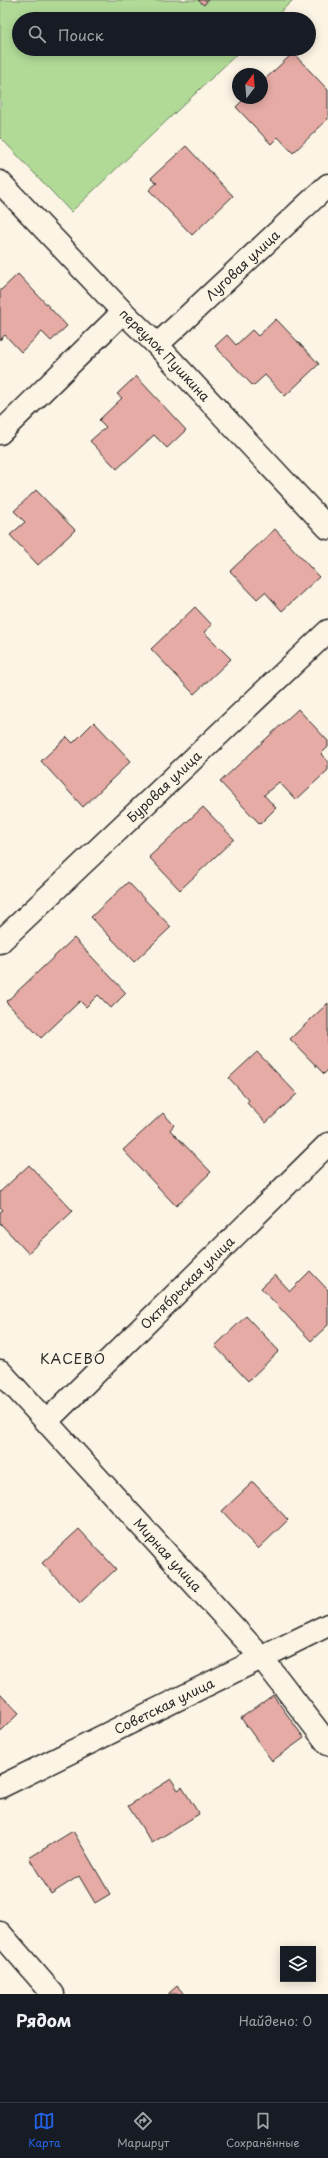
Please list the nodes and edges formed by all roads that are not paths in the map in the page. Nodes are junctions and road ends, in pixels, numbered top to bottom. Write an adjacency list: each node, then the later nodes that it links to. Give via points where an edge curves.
1 (0, 182): 3 (street, переулок Пушкина)
2 (328, 185): 4 (street, Луговая улица)
3 (123, 312): 4 (street, переулок Пушкина); 5 (street)
4 (157, 345): 6 (street, переулок Пушкина)
5 (0, 433)
6 (328, 528)
7 (328, 631): 8 (street, Буровая улица)
8 (0, 942)
9 (328, 1144): 11 (street, Октябрьская улица)
10 (0, 1371): 11 (street, Мирная улица)
11 (47, 1421): 13 (street, Мирная улица)
12 (328, 1625): 13 (street, Советская улица)
13 (262, 1658): 14 (street, Мирная улица); 15 (street, Советская улица)
14 (328, 1744)
15 (0, 1787)
16 (0, 1933): 17 (street)
17 (53, 1994)

